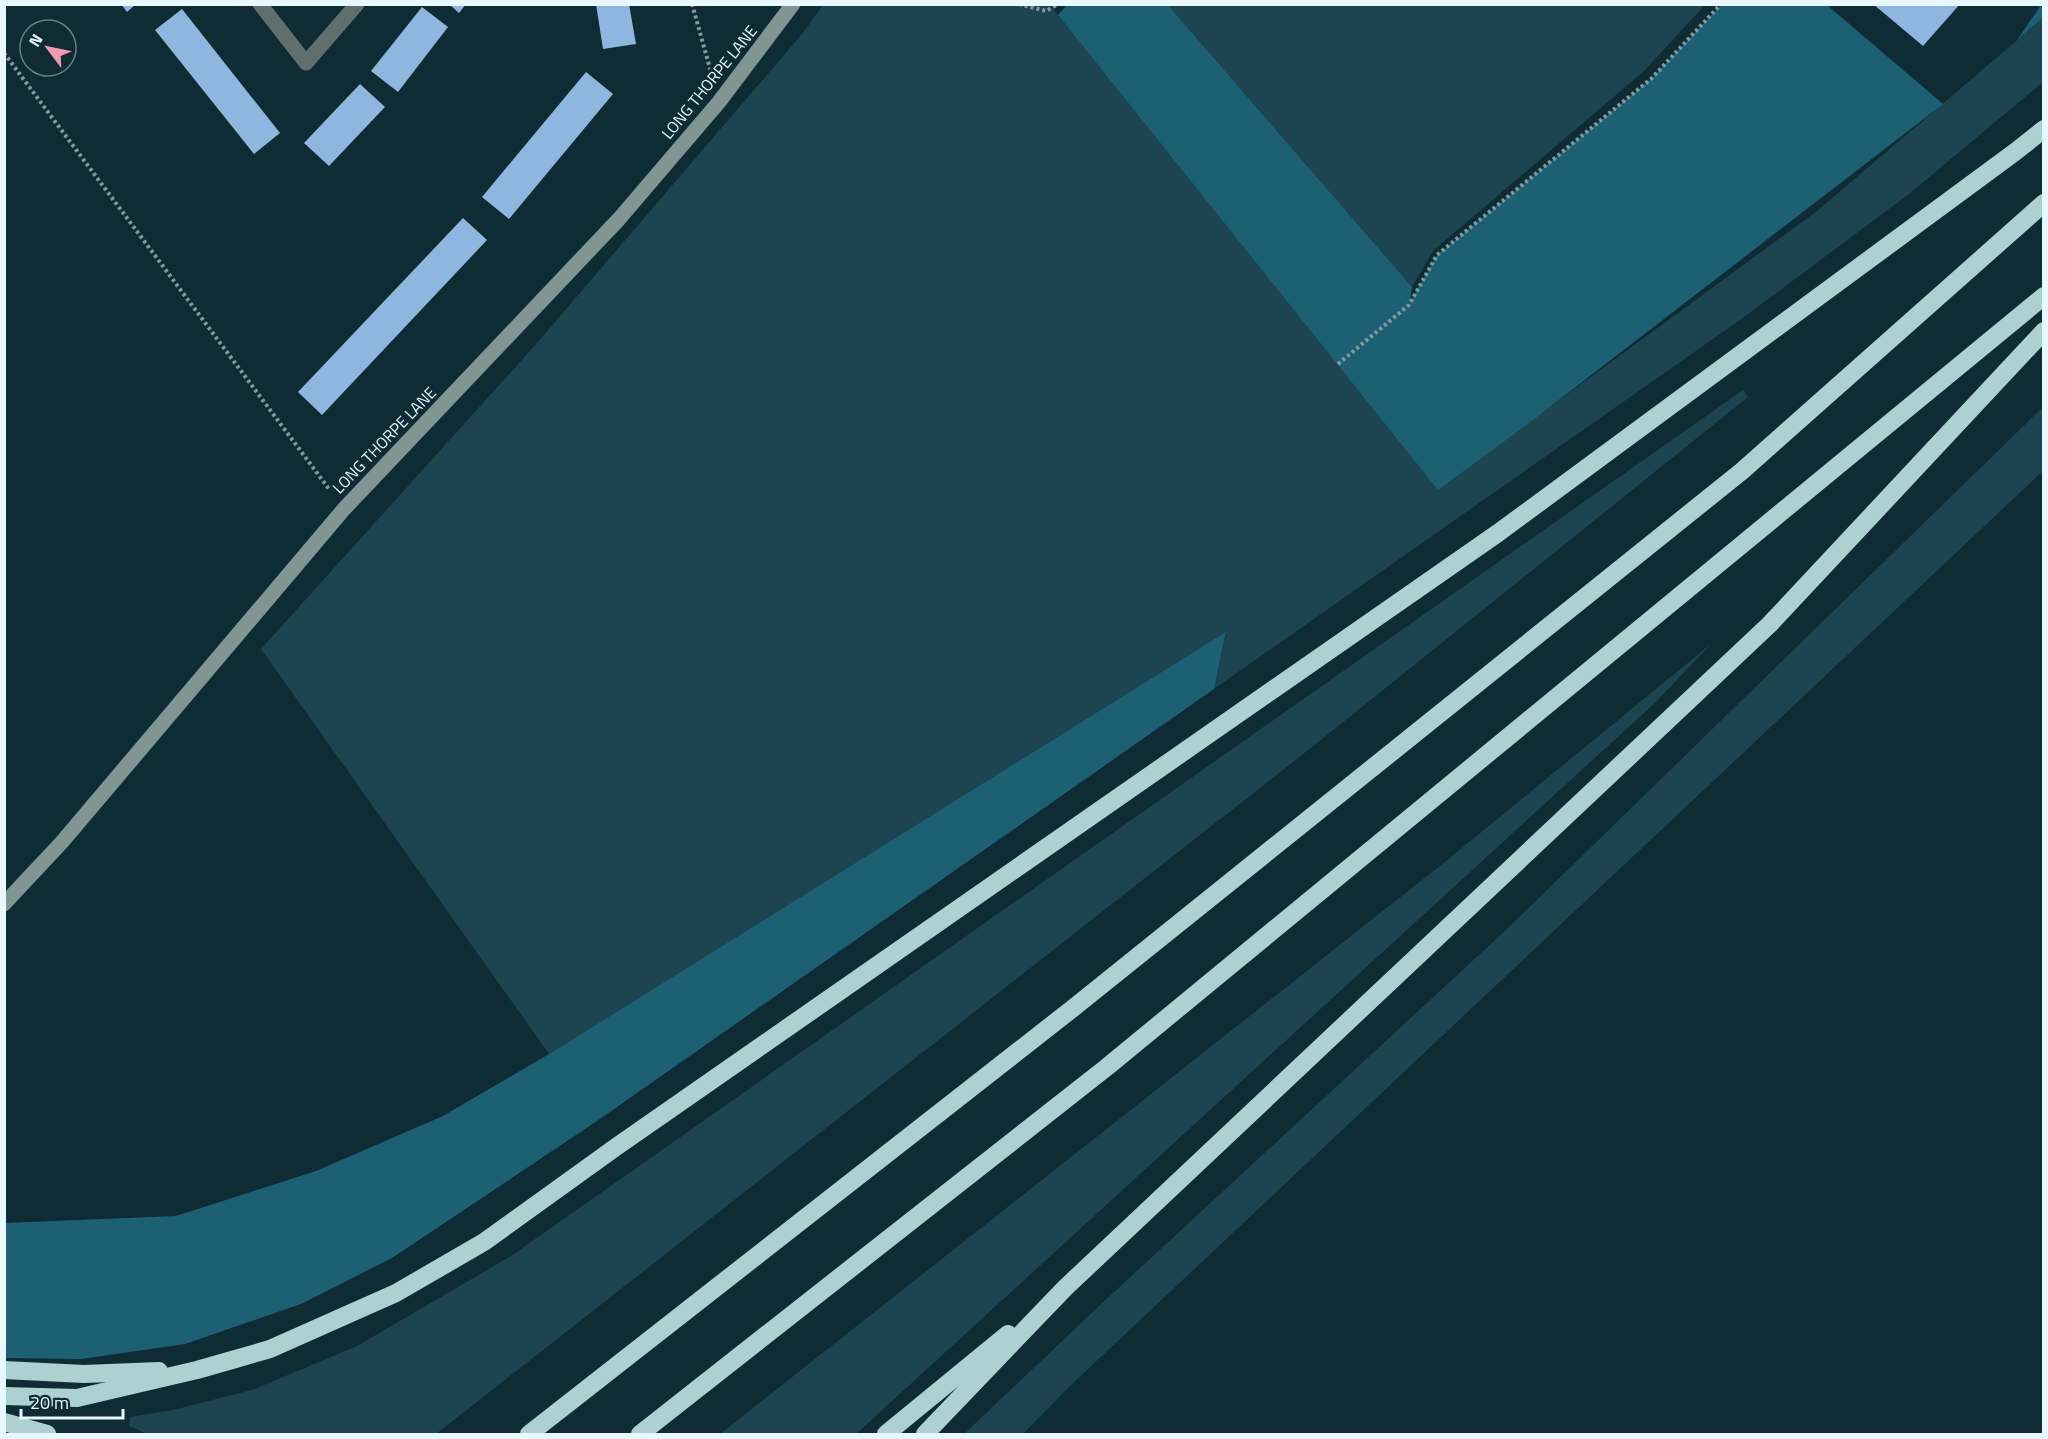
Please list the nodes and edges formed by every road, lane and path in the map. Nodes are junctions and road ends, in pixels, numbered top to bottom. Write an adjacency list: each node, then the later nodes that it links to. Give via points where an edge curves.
1 (260, 4): 2 (street, via 306,63)
2 (357, 4)
3 (692, 4): 9 (path)
4 (793, 4): 9 (main road, LONG THORPE LANE)
5 (1019, 4): 6 (path, via 1046,11)
6 (1058, 4)
7 (1721, 4): 14 (path, via 1652,78 1437,255 1409,305)
8 (4, 53): 15 (path)
9 (719, 102): 15 (main road, LONG THORPE LANE, via 619,219)
10 (2043, 129): 19 (highway, via 1498,533 484,1242 396,1293 291,1340)
11 (2043, 203): 23 (highway, via 1742,471 1072,1009)
12 (2043, 296): 24 (highway, via 1107,1067)
13 (2043, 331): 17 (highway, via 1770,624)
14 (1338, 364)
15 (344, 509): 16 (main road, LONG THORPE LANE, via 62,842)
16 (4, 904)
17 (1065, 1288): 25 (highway); 26 (highway)
18 (4, 1370): 19 (highway, via 84,1374)
19 (197, 1370): 20 (highway, via 77,1398)
20 (4, 1396)
21 (4, 1422): 22 (highway)
22 (47, 1434)
23 (529, 1434)
24 (640, 1434)
25 (886, 1434)
26 (925, 1434)

